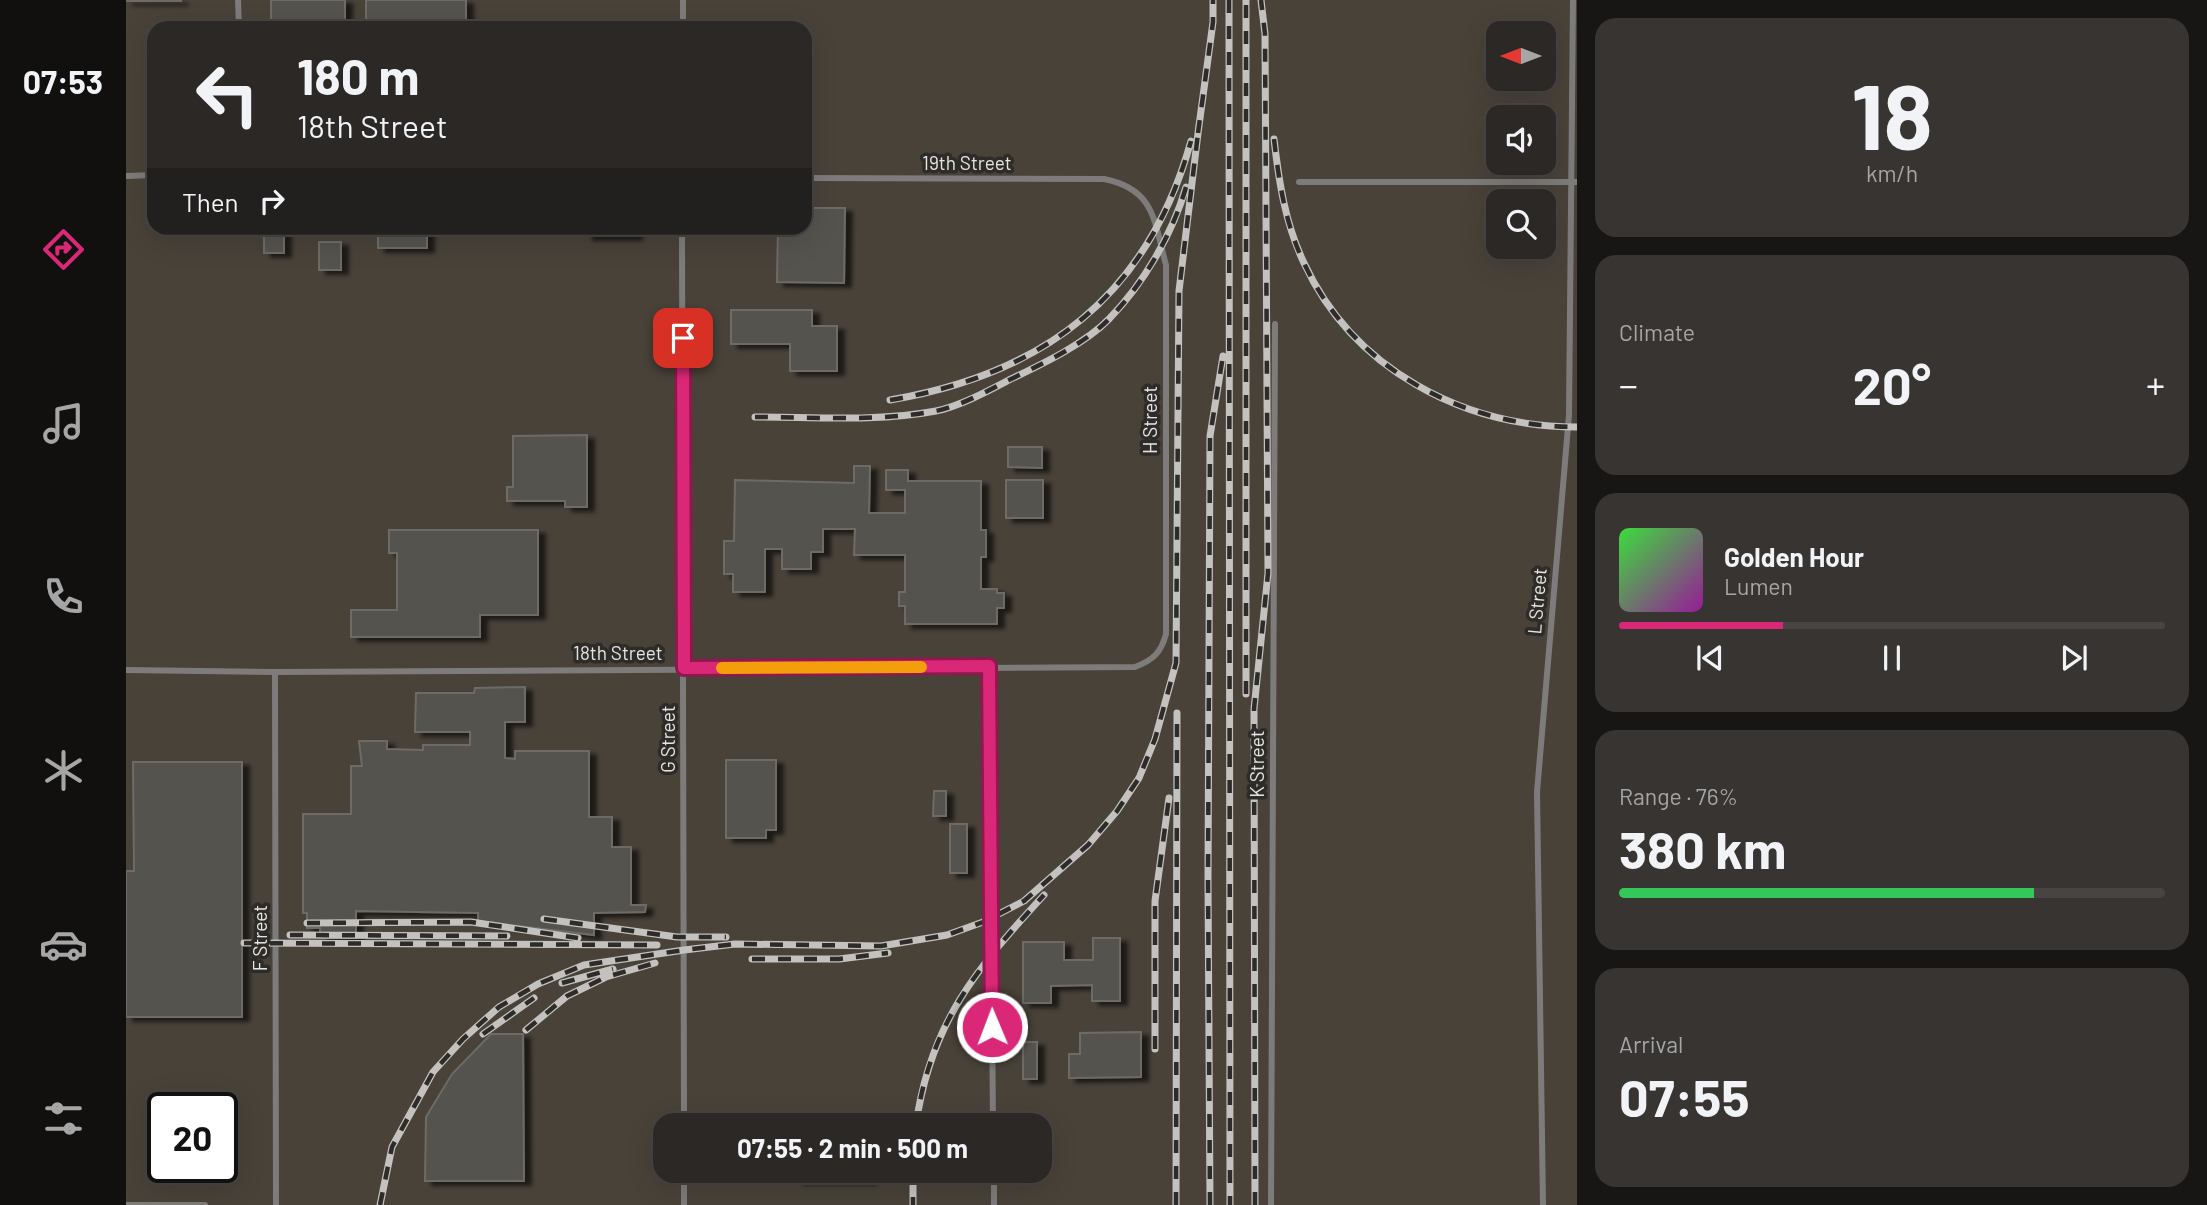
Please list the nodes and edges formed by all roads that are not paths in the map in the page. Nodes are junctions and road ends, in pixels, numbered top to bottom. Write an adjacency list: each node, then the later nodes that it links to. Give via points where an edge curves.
1 (238, 0): 4 (lane)
2 (683, 0): 5 (lane)
3 (1573, 0): 10 (lane, L Street)
4 (239, 21)
5 (683, 21)
6 (147, 175): 7 (lane)
7 (126, 176)
8 (812, 178): 11 (lane, 19th Street, via 1104,179)
9 (1299, 182): 10 (lane)
10 (1574, 182): 29 (lane, L Street, via 1569,415 1537,792)
11 (1128, 184): 14 (lane, H Street, via 1152,213 1166,265 1166,634 1162,649)
12 (682, 235): 16 (lane, G Street)
13 (1275, 324): 28 (lane, K Street)
14 (1150, 661): 15 (lane, 18th Street, via 1135,667)
15 (989, 666): 16 (lane, 18th Street); 20 (lane)
16 (684, 668): 18 (lane, 18th Street); 19 (lane, G Street)
17 (126, 670): 18 (lane, 18th Street)
18 (275, 672): 25 (lane, F Street)
19 (684, 1113)
20 (993, 1113)
21 (684, 1183): 26 (lane)
22 (994, 1183): 27 (lane)
23 (126, 1205): 24 (lane)
24 (205, 1205)
25 (276, 1205)
26 (684, 1205)
27 (994, 1205)
28 (1271, 1205)
29 (1543, 1205)

